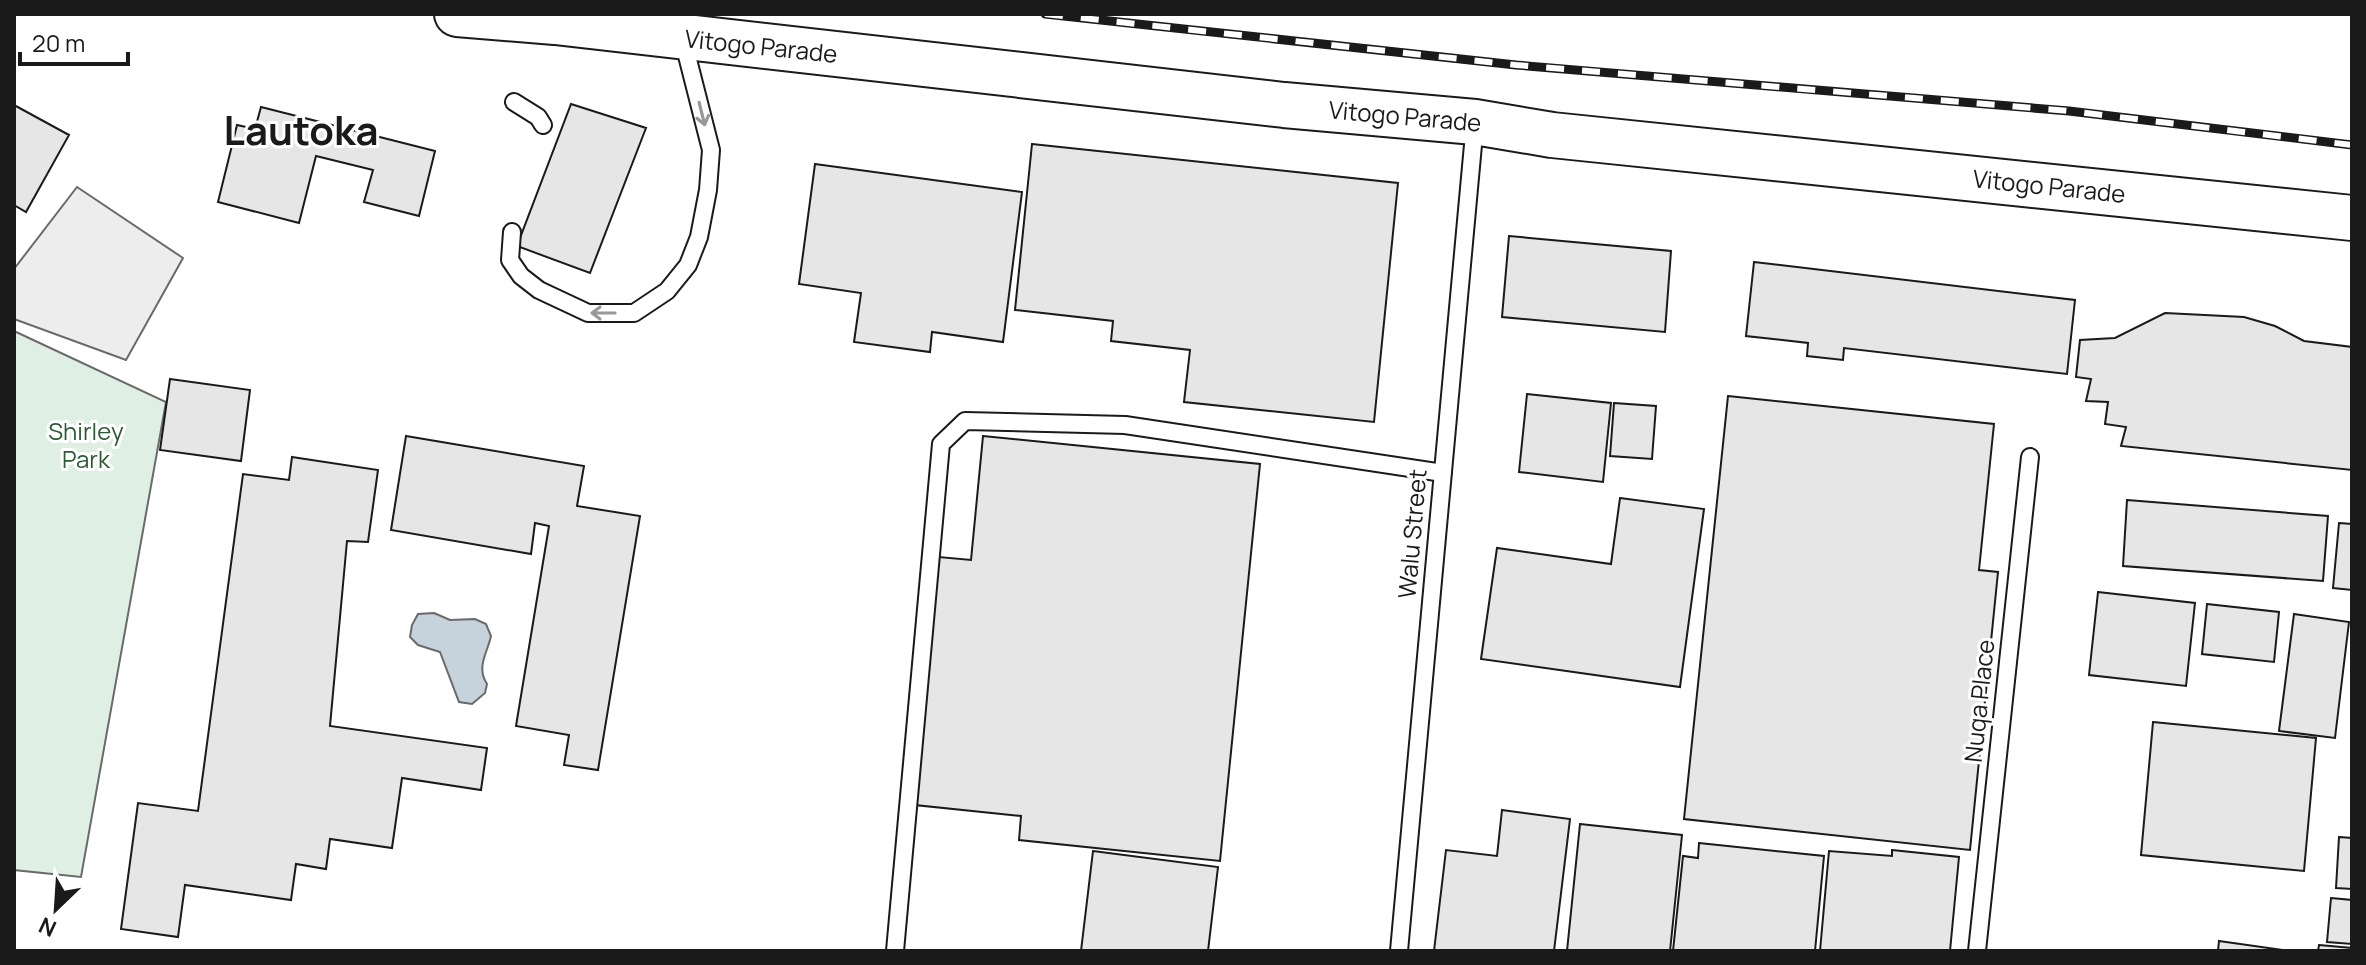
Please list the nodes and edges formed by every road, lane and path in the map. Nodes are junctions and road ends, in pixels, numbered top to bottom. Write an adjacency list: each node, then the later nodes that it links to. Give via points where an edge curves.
1 (457, 14): 2 (main road, Vitogo Parade)
2 (683, 38): 4 (main road, Vitogo Parade); 7 (lane, one-way to 7, via 711,150 699,237 688,265 667,291 634,313 588,313 521,276 510,260)
3 (514, 102): 5 (lane)
4 (1475, 122): 6 (main road, Vitogo Parade, via 1552,135); 9 (lane, Walu Street)
5 (543, 125)
6 (2352, 218)
7 (512, 232)
8 (2030, 457): 12 (lane, Nuqa Place)
9 (1443, 473): 10 (lane, via 1125,425 965,421 941,444); 11 (lane, Walu Street)
10 (895, 951)
11 (1399, 951)
12 (1977, 951)

